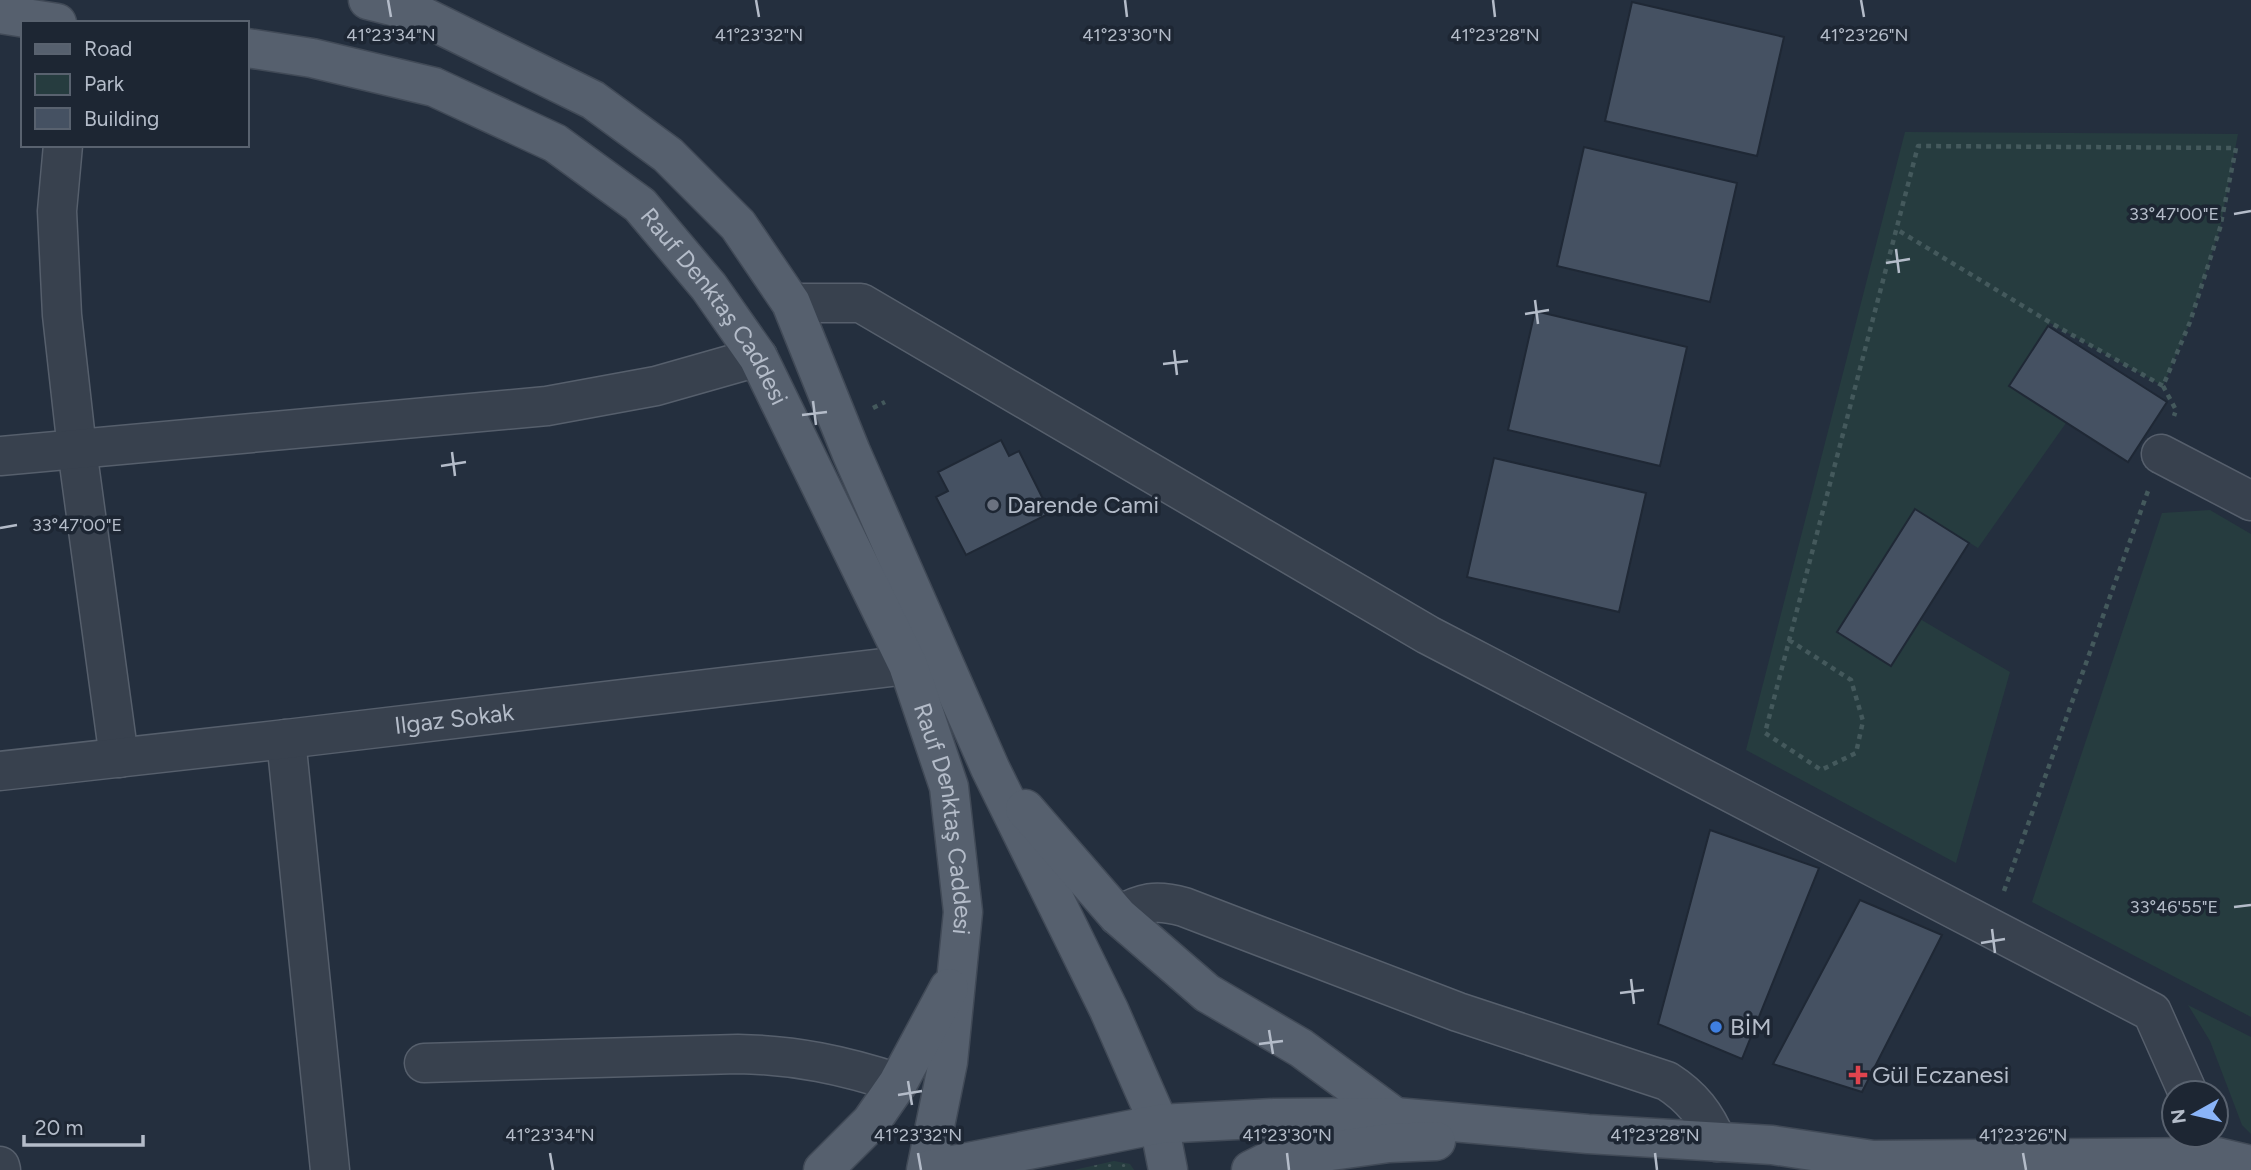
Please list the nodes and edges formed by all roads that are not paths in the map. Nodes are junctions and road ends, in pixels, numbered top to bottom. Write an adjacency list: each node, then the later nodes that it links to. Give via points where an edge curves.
1 (368, 0): 6 (main road, Rauf Denktaş Caddesi, via 412,11 593,100 668,155 738,225)
2 (0, 14): 3 (main road)
3 (44, 21)
4 (248, 48): 7 (main road, Rauf Denktaş Caddesi, via 434,87 555,143 640,205 709,286)
5 (64, 147): 8 (street, via 57,211 62,315)
6 (791, 303): 15 (main road, Rauf Denktaş Caddesi); 20 (street, via 861,303 1428,635 2152,1012)
7 (758, 357): 8 (street, via 656,386 547,406); 12 (main road, Rauf Denktaş Caddesi)
8 (77, 449): 10 (street); 14 (street)
9 (2161, 454): 11 (street)
10 (0, 456)
11 (2251, 501)
12 (908, 665): 13 (street, Ilgaz Sokak); 18 (main road, Rauf Denktaş Caddesi, via 949,787 963,912)
13 (286, 739): 14 (street, Ilgaz Sokak); 27 (street)
14 (119, 758): 16 (street, Ilgaz Sokak)
15 (990, 768): 17 (main road); 23 (main road, via 1109,1010)
16 (0, 771)
17 (1118, 916): 22 (main road, via 1207,993 1301,1048); 25 (street, via 1150,902 1184,907 1458,1012 1667,1081 1697,1105)
18 (957, 974): 21 (main road); 29 (main road, Rauf Denktaş Caddesi, via 948,1062)
19 (424, 1063): 21 (street, via 772,1054 852,1068)
20 (2182, 1079)
21 (898, 1083): 28 (main road, via 871,1122)
22 (1395, 1116): 23 (main road); 24 (main road)
23 (1159, 1124): 29 (main road); 30 (main road)
24 (1588, 1134): 25 (main road); 31 (main road, via 1389,1143 1273,1159)
25 (1717, 1142): 26 (main road, via 1873,1160)
26 (2225, 1152)
27 (330, 1170)
28 (823, 1170)
29 (927, 1170)
30 (1168, 1170)
31 (1251, 1170)

